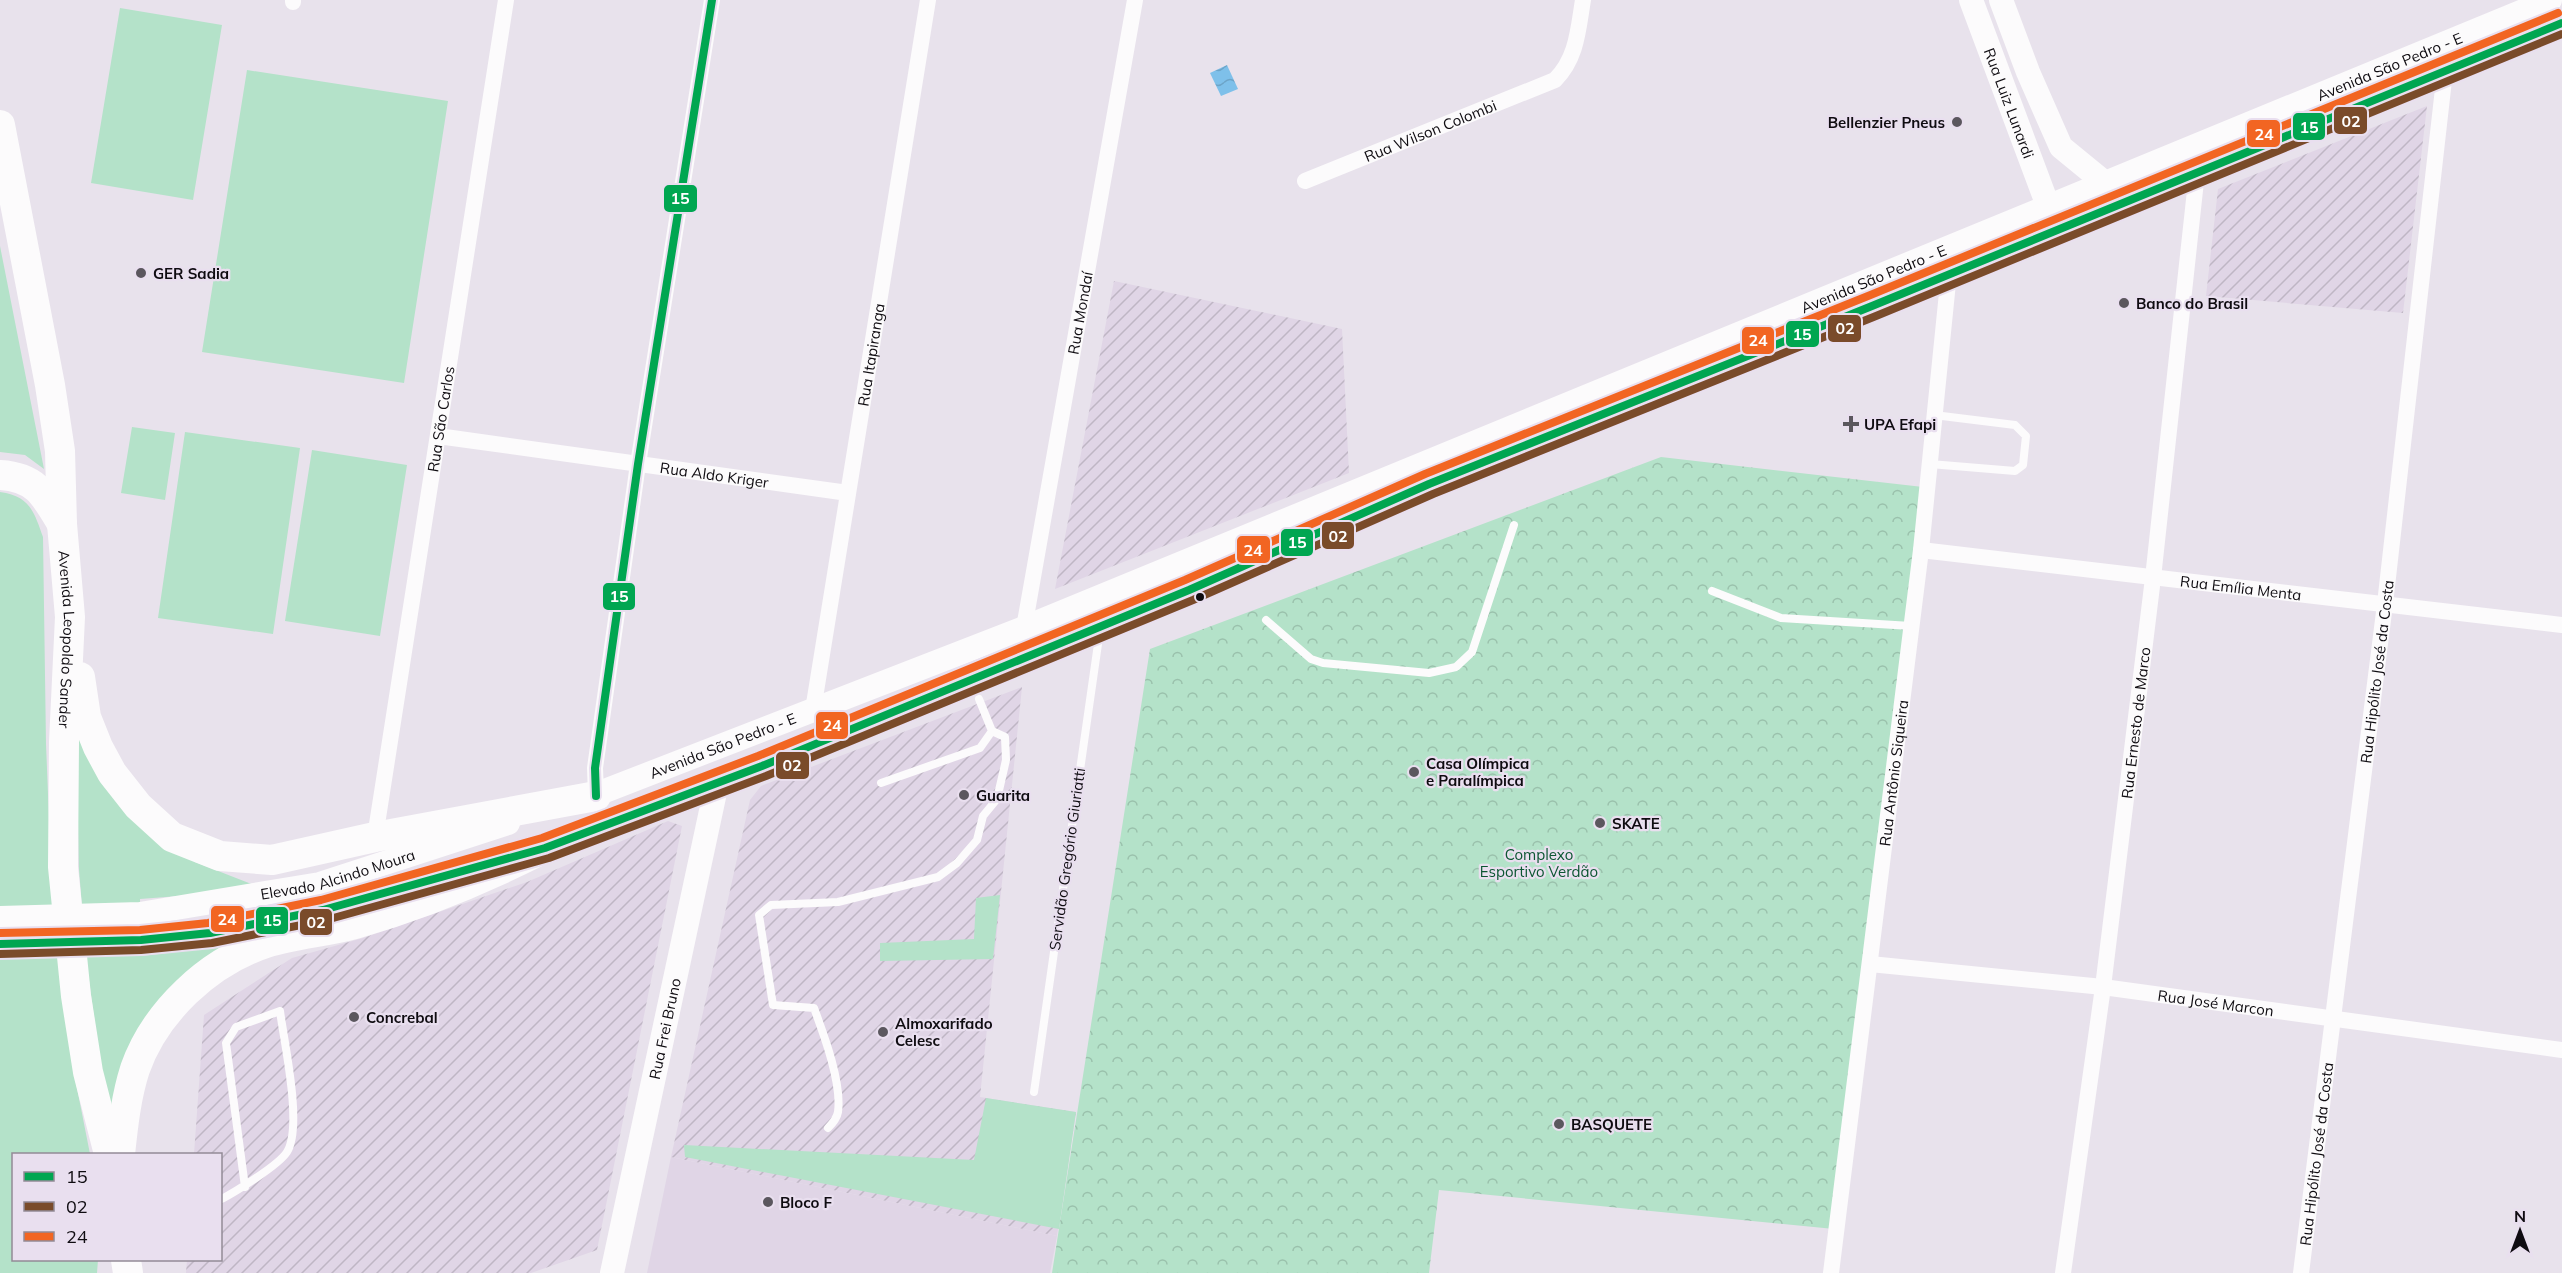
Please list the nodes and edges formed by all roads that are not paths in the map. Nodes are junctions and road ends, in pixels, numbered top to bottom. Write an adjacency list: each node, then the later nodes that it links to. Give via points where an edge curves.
1 (506, 0): 18 (street, Rua São Carlos)
2 (712, 0): 19 (street)
3 (928, 0): 22 (street, Rua Itapiranga)
4 (1135, 0): 34 (street, Rua Mondaí)
5 (1583, 0): 13 (street, Rua Wilson Colombi, via 1568,68 1556,80)
6 (1971, 0): 15 (main road, Rua Luiz Lunardi)
7 (2001, 0): 14 (main road, Rua Luiz Lunardi, via 2061,147)
8 (2550, 0): 14 (main road, Avenida São Pedro - E)
9 (2562, 23): 10 (main road, Avenida São Pedro - E)
10 (2445, 71): 12 (main road, Avenida São Pedro - E); 28 (street, Rua Hipólito José da Costa)
11 (0, 125): 23 (highway, Avenida Leopoldo Sander, via 60,451)
12 (2196, 172): 16 (main road, Avenida São Pedro - E); 26 (street, Rua Ernesto de Marco)
13 (1305, 181)
14 (2105, 183): 15 (main road, Avenida São Pedro - E)
15 (2048, 206): 34 (main road, Avenida São Pedro - E)
16 (1949, 273): 17 (street, Rua Antônio Siqueira); 33 (main road, Avenida São Pedro - E, via 1429,484)
17 (1934, 415): 20 (street, Rua Antônio Siqueira); 20 (lane, via 2015,425 2026,436 2026,446 2023,465 2015,471)
18 (438, 436): 19 (street, Rua Aldo Kriger); 41 (street, Rua São Carlos)
19 (638, 464): 22 (street, Rua Aldo Kriger); 40 (street, via 595,768)
20 (1930, 464): 25 (street, Rua Antônio Siqueira)
21 (0, 475): 23 (highway, via 29,481 45,494)
22 (848, 493): 36 (street, Rua Itapiranga)
23 (62, 524): 29 (highway, Avenida Leopoldo Sander)
24 (1514, 525): 30 (lane, via 1472,652 1456,667 1429,674 1323,663 1311,659)
25 (1921, 550): 26 (street, Rua Emília Menta); 32 (street, Rua Antônio Siqueira)
26 (2153, 578): 28 (street, Rua Emília Menta); 46 (street, Rua Ernesto de Marco)
27 (1712, 591): 32 (lane, via 1781,618)
28 (2385, 604): 31 (street, Rua Emília Menta); 47 (street, Rua Hipólito José da Costa)
29 (70, 617): 41 (highway, via 86,717 98,747 112,773 138,806 172,837 220,856 272,860); 51 (highway, Avenida Leopoldo Sander, via 63,867 88,1072)
30 (1266, 620)
31 (2562, 625)
32 (1911, 626): 45 (street, Rua Antônio Siqueira)
33 (1101, 627): 38 (main road, Avenida São Pedro - E); 49 (lane, Servidão Gregório Giuriatti)
34 (1023, 628): 36 (main road, Avenida São Pedro - E)
35 (979, 699): 37 (lane)
36 (813, 710): 40 (main road, Avenida São Pedro - E)
37 (992, 731): 39 (lane, via 980,748); 50 (lane, via 1005,737 1006,760 997,799 983,816 977,840 957,863 938,877 838,902 771,905 759,915 773,1005 814,1008 830,1052 838,1114)
38 (717, 783): 42 (main road, Avenida São Pedro - E); 55 (main road, Rua Frei Bruno)
39 (881, 783)
40 (596, 796): 41 (highway); 43 (main road, Elevado Alcindo Moura, via 320,884 140,914)
41 (375, 837)
42 (545, 848): 44 (main road, Elevado Alcindo Moura, via 323,910 210,933 141,940); 52 (highway, via 462,888 355,924 266,943 240,954 199,981 153,1032 135,1069 124,1114)
43 (0, 918)
44 (0, 944)
45 (1870, 964): 46 (street, Rua José Marcon); 56 (street, Rua Antônio Siqueira)
46 (2103, 987): 47 (street, Rua José Marcon); 57 (street, Rua Ernesto de Marco)
47 (2335, 1017): 48 (street, Rua José Marcon); 58 (street, Rua Hipólito José da Costa)
48 (2562, 1050)
49 (1034, 1092)
50 (828, 1128)
51 (108, 1153)
52 (120, 1153)
53 (245, 1187): 53 (lane, via 226,1042 236,1027 280,1011 295,1119 287,1152); 54 (lane)
54 (222, 1199)
55 (612, 1273)
56 (1831, 1273)
57 (2063, 1273)
58 (2301, 1273)

